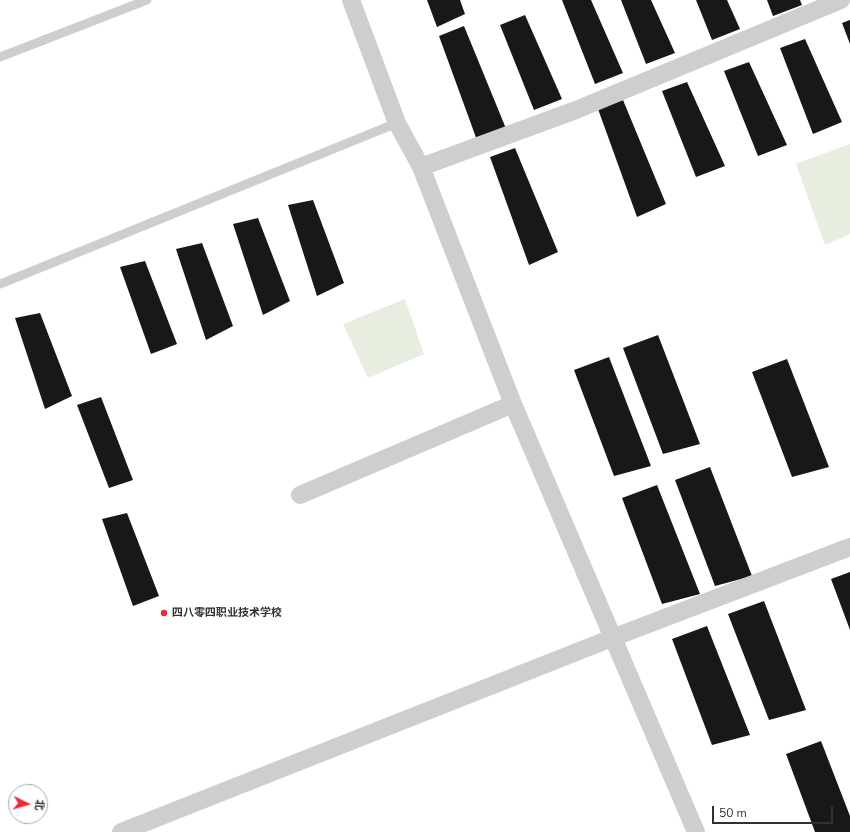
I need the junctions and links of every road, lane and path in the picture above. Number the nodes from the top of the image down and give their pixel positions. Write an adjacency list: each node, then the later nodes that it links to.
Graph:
1 (146, 0): 4 (lane)
2 (351, 0): 5 (street)
3 (841, 0): 6 (street)
4 (0, 57)
5 (397, 124): 6 (street); 7 (lane)
6 (421, 167): 8 (street)
7 (0, 284)
8 (512, 404): 9 (street); 11 (street)
9 (300, 495)
10 (850, 547): 11 (street)
11 (612, 638): 12 (street); 13 (street)
12 (121, 832)
13 (696, 832)

